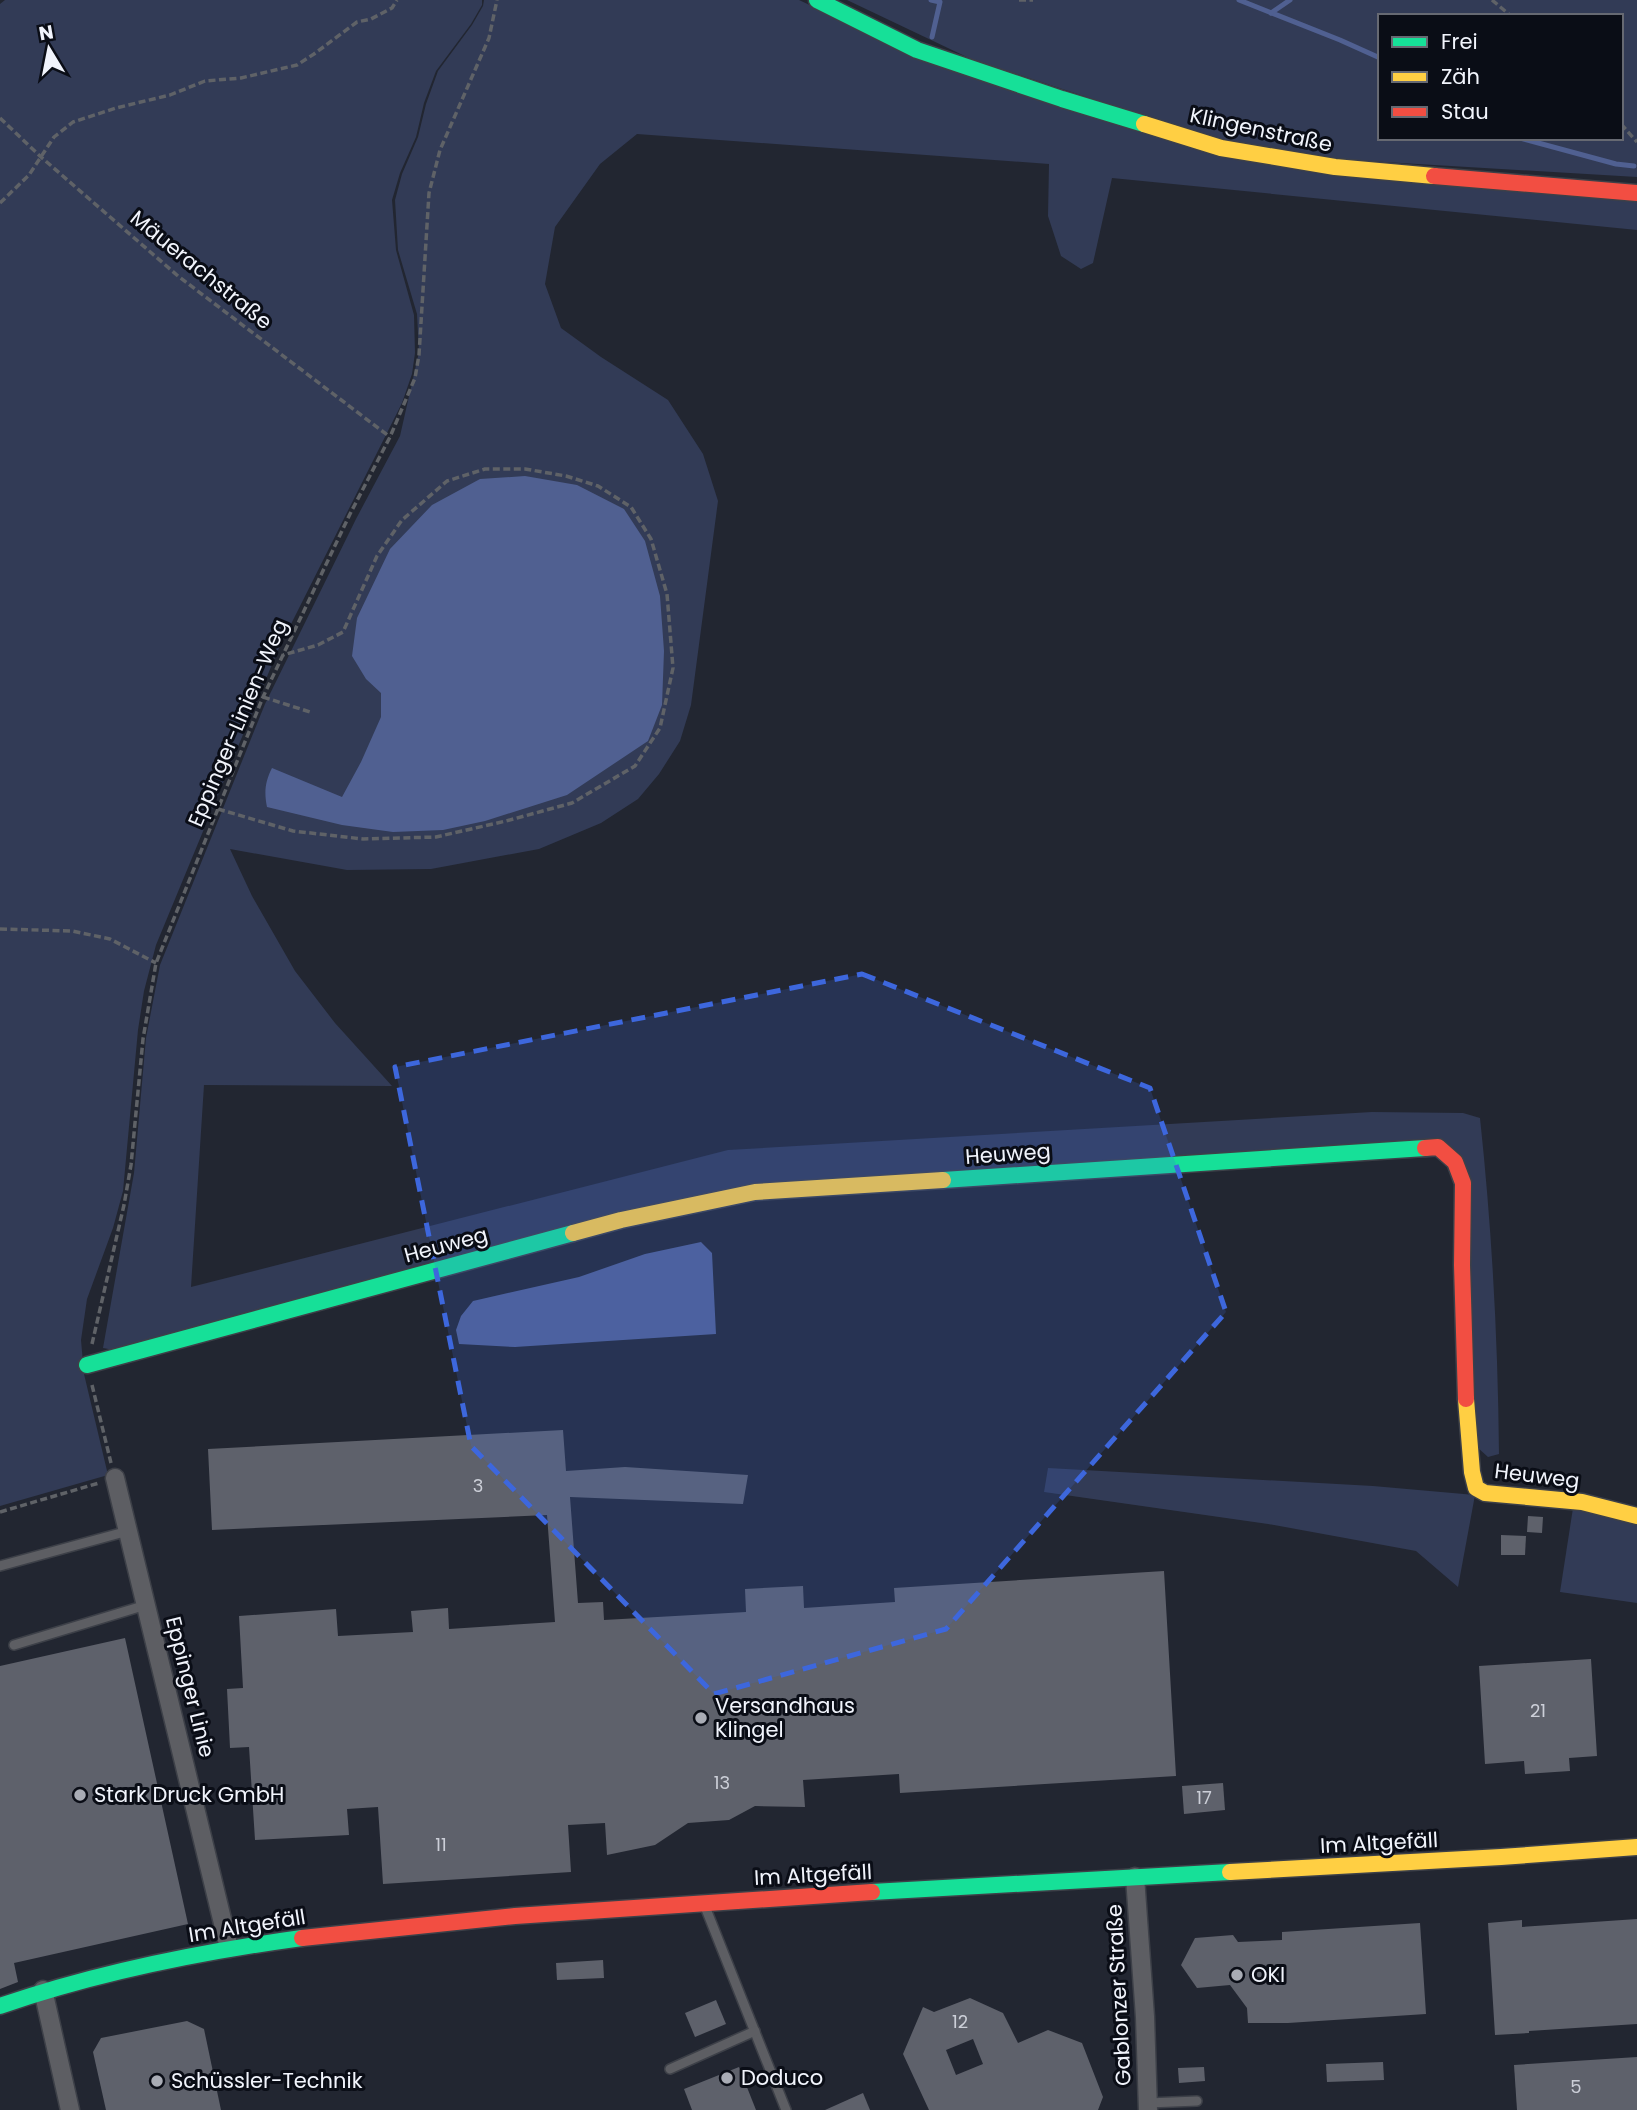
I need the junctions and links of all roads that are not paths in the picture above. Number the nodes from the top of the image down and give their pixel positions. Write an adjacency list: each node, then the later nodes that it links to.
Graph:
1 (817, 0): 2 (street, Klingenstraße)
2 (1637, 194)
3 (87, 1365): 5 (street, Heuweg)
4 (115, 1478): 6 (street, Eppinger Linie)
5 (1637, 1517)
6 (128, 1531): 7 (lane); 8 (street, Eppinger Linie)
7 (0, 1566)
8 (147, 1605): 9 (lane); 13 (street, Eppinger Linie)
9 (14, 1645)
10 (1637, 1847): 11 (street, Im Altgefäll)
11 (1135, 1877): 12 (street, Im Altgefäll); 19 (street, Gablonzer Straße)
12 (703, 1902): 13 (street, Im Altgefäll); 16 (lane)
13 (229, 1948): 14 (street, Im Altgefäll)
14 (43, 1990): 15 (street, Im Altgefäll); 20 (street)
15 (0, 2006)
16 (754, 2031): 17 (lane); 21 (lane)
17 (670, 2068)
18 (1197, 2101): 19 (lane)
19 (1148, 2107)
20 (70, 2110)
21 (786, 2110)

